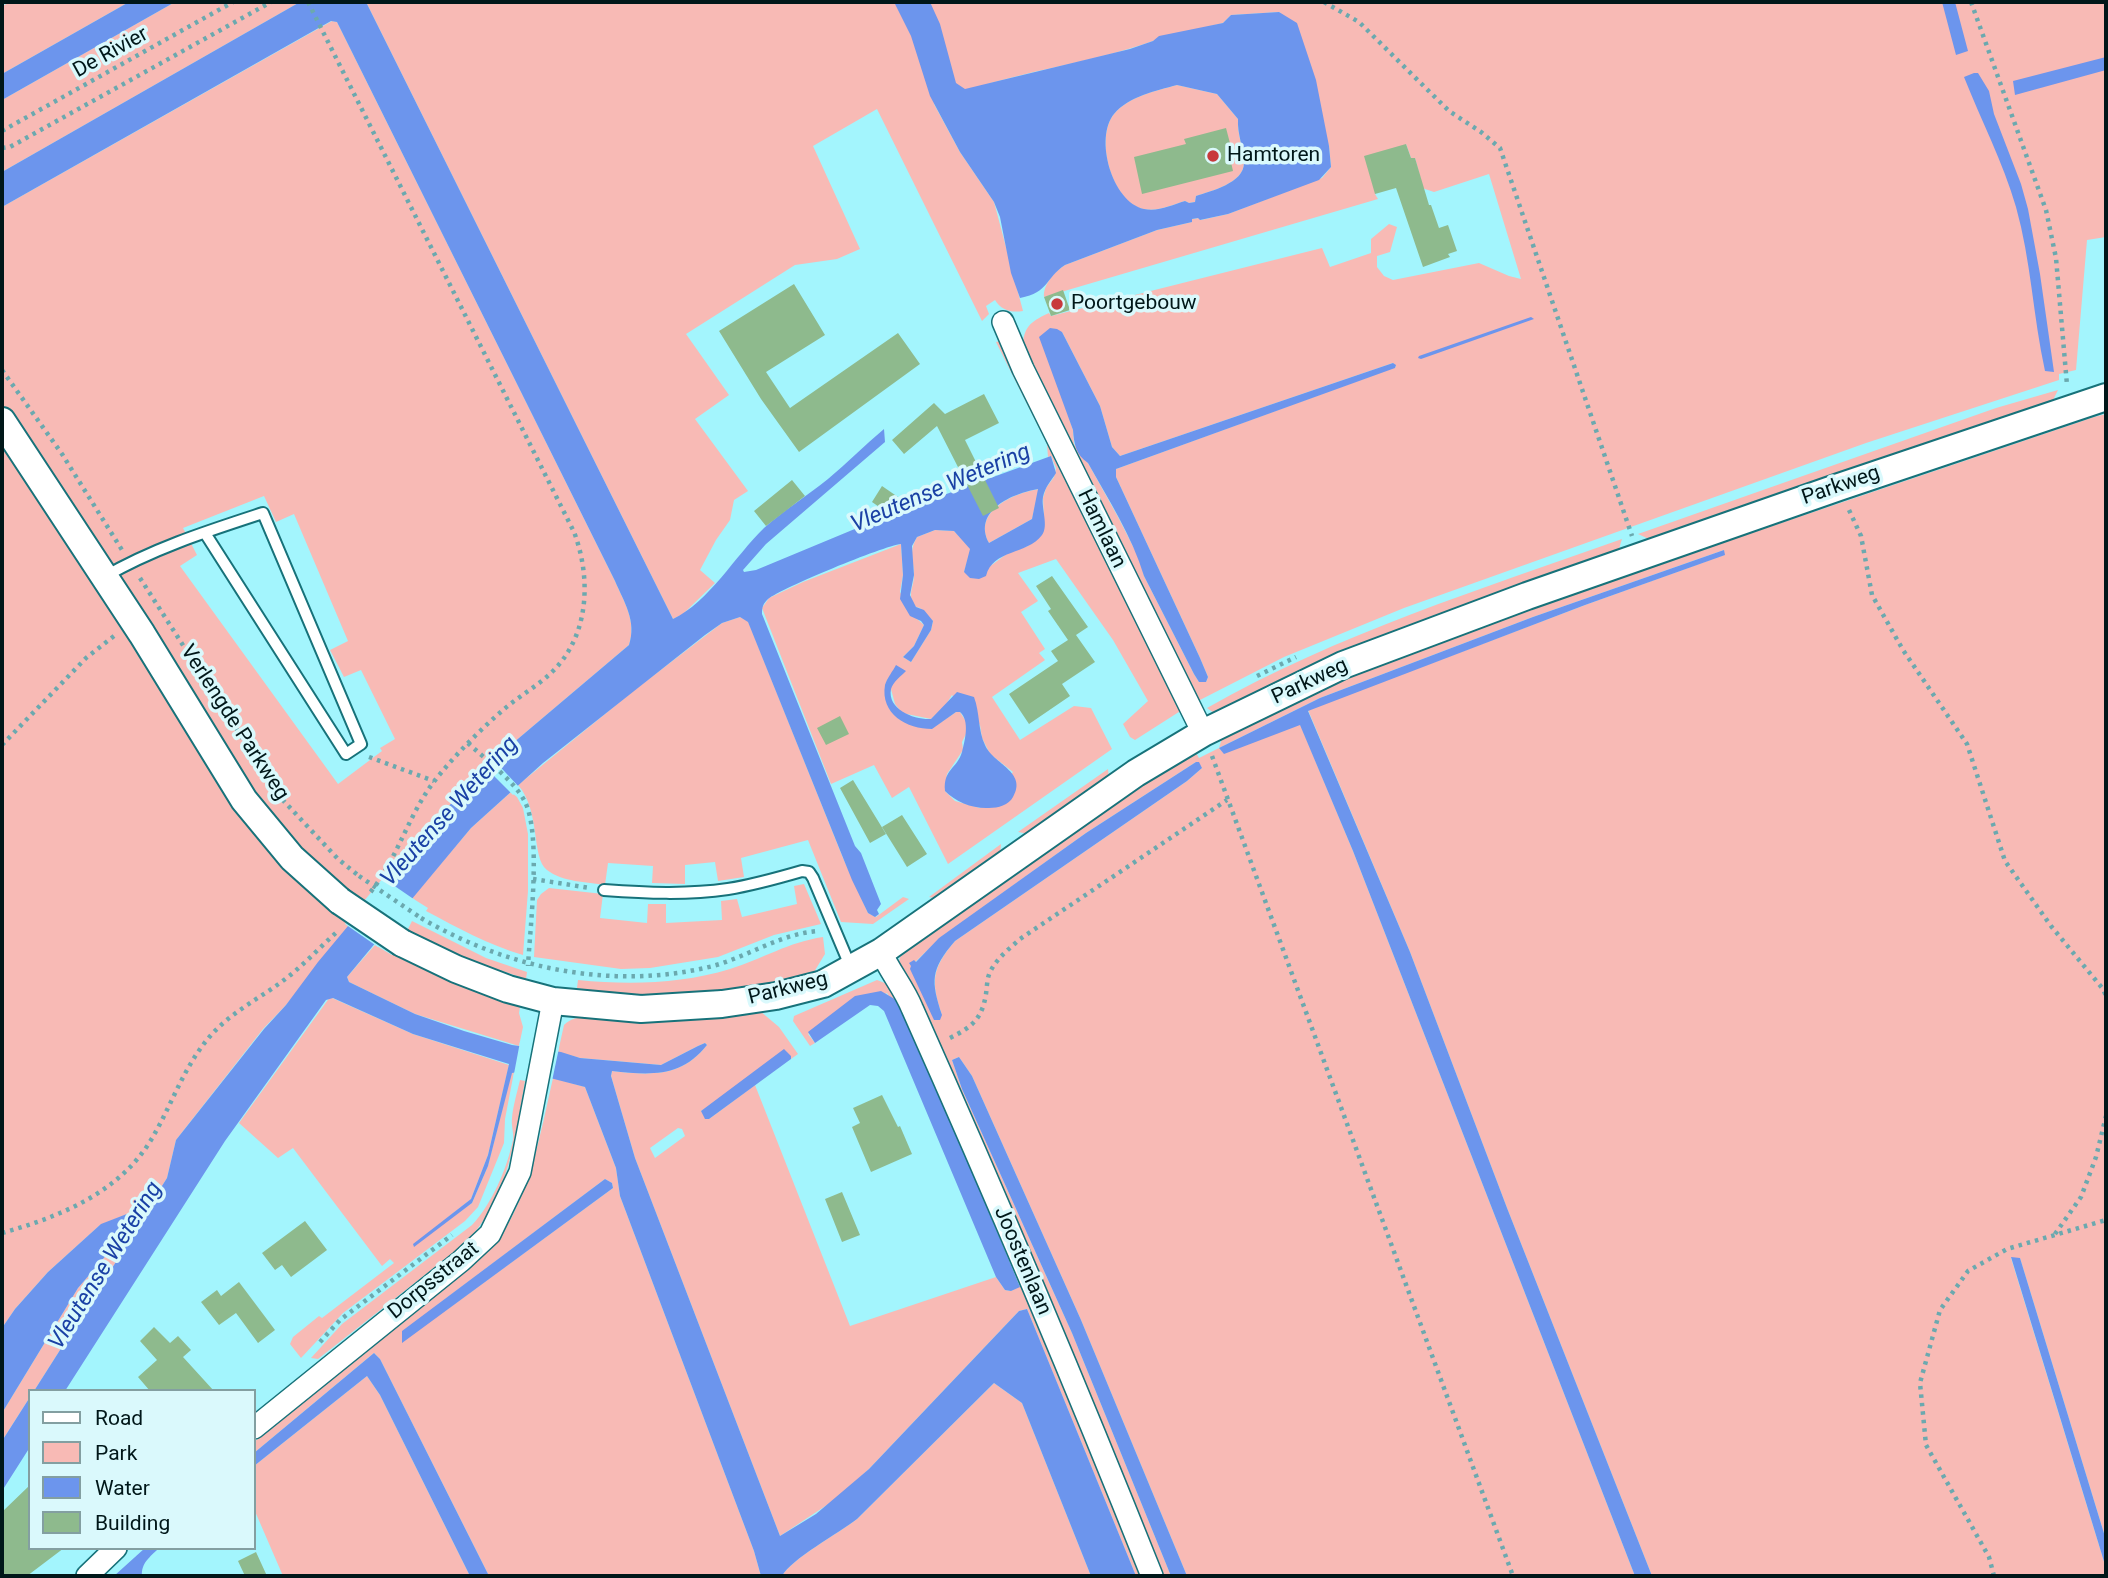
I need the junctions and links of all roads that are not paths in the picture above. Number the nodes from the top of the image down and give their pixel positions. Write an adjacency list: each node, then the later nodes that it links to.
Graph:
1 (1003, 323): 6 (street, Hamlaan)
2 (2106, 397): 6 (street, Parkweg)
3 (2, 421): 5 (street, Verlengde Parkweg)
4 (205, 533): 4 (lane); 5 (lane)
5 (104, 577): 10 (street, Verlengde Parkweg, bridge)
6 (1203, 733): 8 (street, Parkweg)
7 (604, 890): 9 (lane)
8 (881, 952): 9 (street, Parkweg); 14 (street, Joostenlaan)
9 (851, 969): 10 (street, Parkweg)
10 (553, 1000): 11 (street, Dorpsstraat)
11 (256, 1426)
12 (114, 1550): 13 (street)
13 (87, 1576)
14 (1152, 1576)

